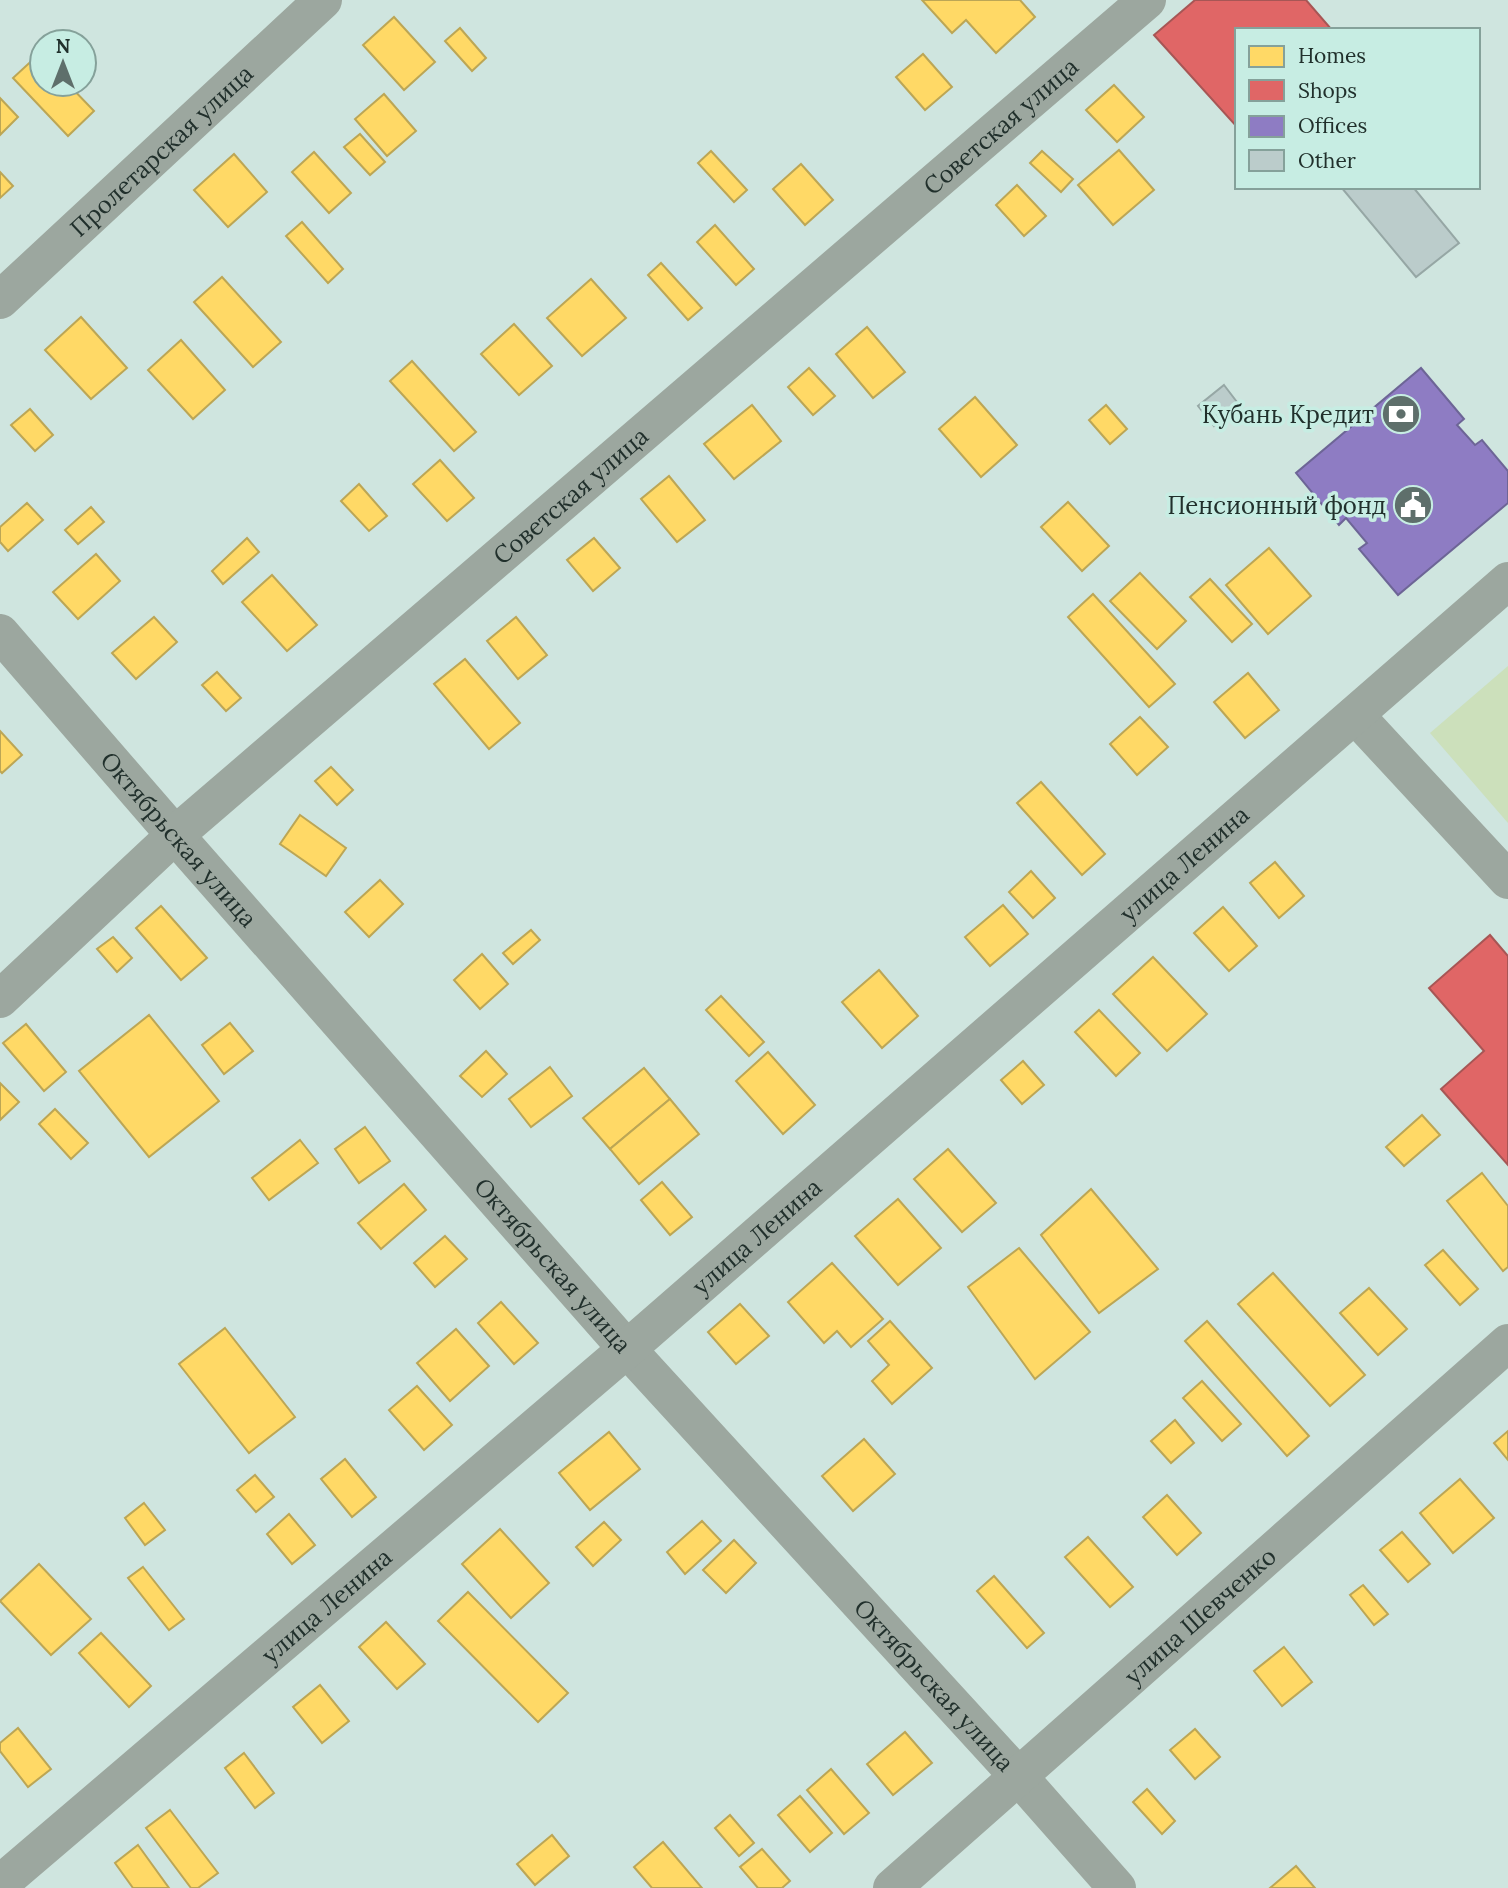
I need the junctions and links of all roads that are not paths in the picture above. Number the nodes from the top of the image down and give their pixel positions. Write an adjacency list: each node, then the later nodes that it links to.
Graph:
1 (323, 0): 3 (street, Пролетарская улица)
2 (1147, 0): 7 (street, Советская улица)
3 (0, 300)
4 (1508, 581): 6 (street, улица Ленина)
5 (0, 633): 7 (street, Октябрьская улица)
6 (1355, 715): 8 (street); 11 (street, улица Ленина)
7 (175, 835): 9 (street, Советская улица); 11 (street, Октябрьская улица)
8 (1508, 880)
9 (0, 999)
10 (1508, 1343): 12 (street, улица Шевченко)
11 (627, 1349): 12 (street, Октябрьская улица); 13 (street, улица Ленина)
12 (1019, 1777): 14 (street, улица Шевченко); 15 (street, Октябрьская улица)
13 (0, 1884)
14 (892, 1888)
15 (1116, 1888)

